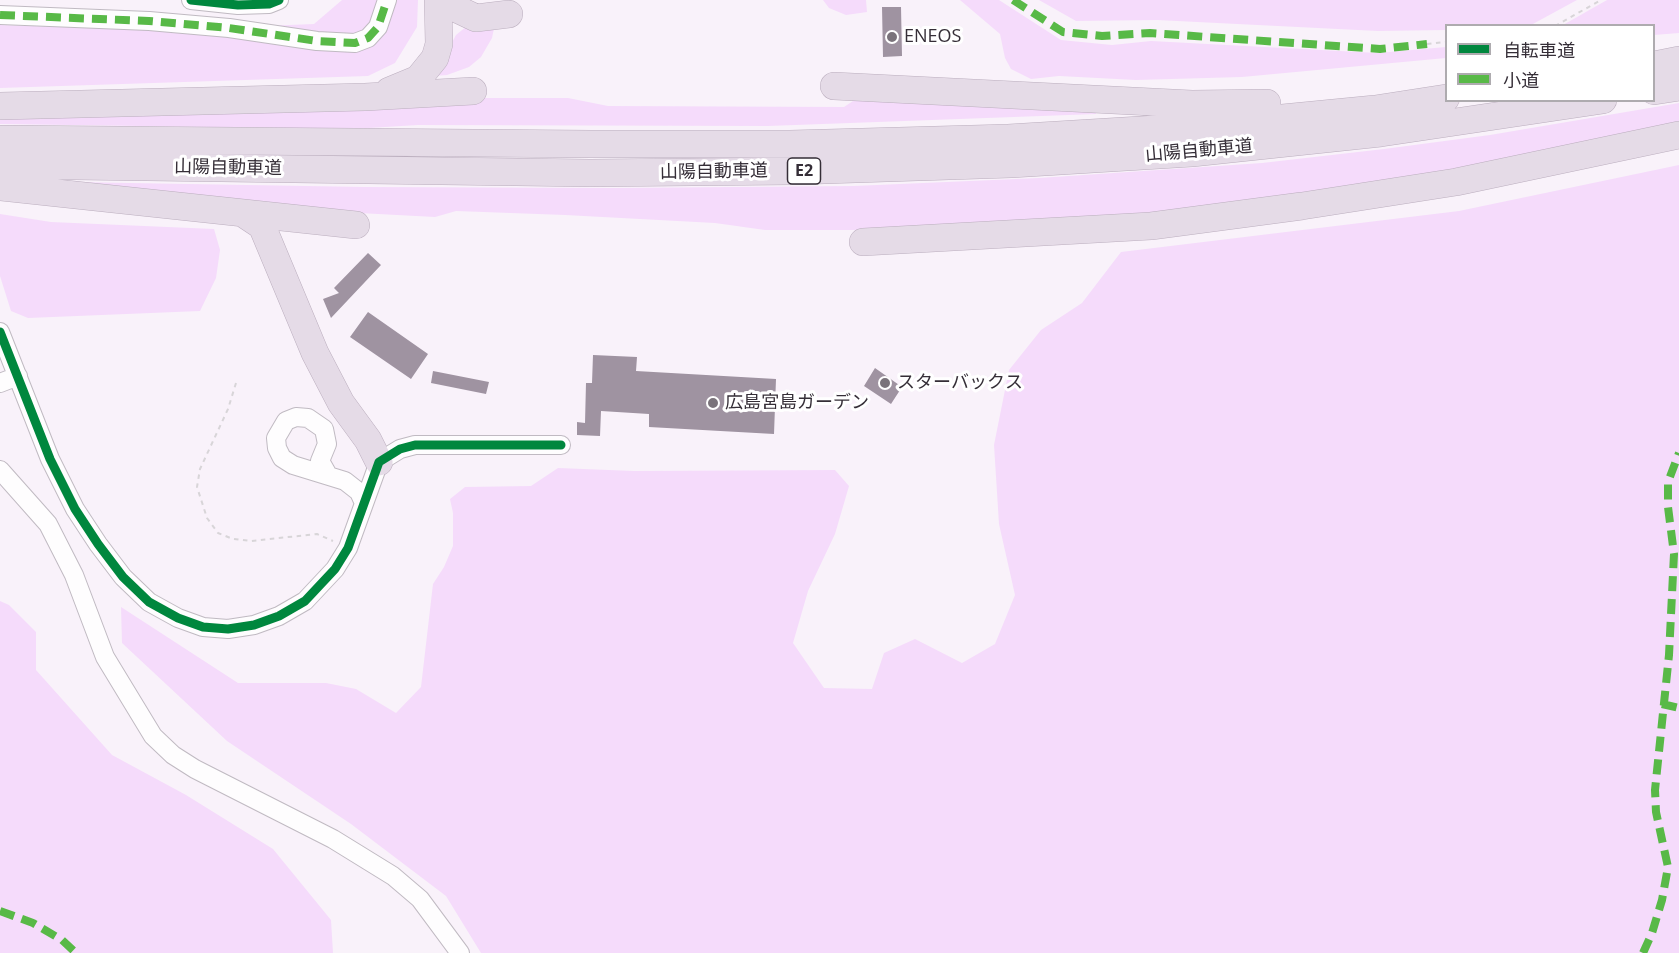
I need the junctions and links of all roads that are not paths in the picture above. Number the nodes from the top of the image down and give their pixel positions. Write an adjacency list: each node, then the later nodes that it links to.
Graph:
1 (191, 0): 2 (street)
2 (279, 0)
3 (387, 0): 7 (street)
4 (438, 0): 15 (highway)
5 (452, 0): 6 (highway)
6 (509, 14)
7 (0, 15)
8 (1679, 60): 9 (highway)
9 (1655, 65)
10 (834, 86): 11 (highway)
11 (1445, 87)
12 (1679, 87): 14 (highway)
13 (473, 91): 15 (highway)
14 (1655, 92)
15 (365, 97): 18 (highway)
16 (1445, 98): 20 (highway, 山陽自動車道 / E2)
17 (1590, 102): 21 (highway, 山陽自動車道 / E2)
18 (0, 106)
19 (1679, 135): 26 (highway)
20 (0, 140)
21 (0, 165)
22 (0, 187): 23 (highway)
23 (244, 214): 24 (highway); 31 (highway)
24 (305, 219): 25 (highway); 31 (highway)
25 (356, 225)
26 (863, 242)
27 (0, 332): 28 (street)
28 (18, 376): 29 (street); 34 (street)
29 (0, 383)
30 (561, 445): 31 (street)
31 (379, 462): 34 (street)
32 (0, 470): 35 (street)
33 (328, 475): 34 (street)
34 (364, 503)
35 (460, 953)

